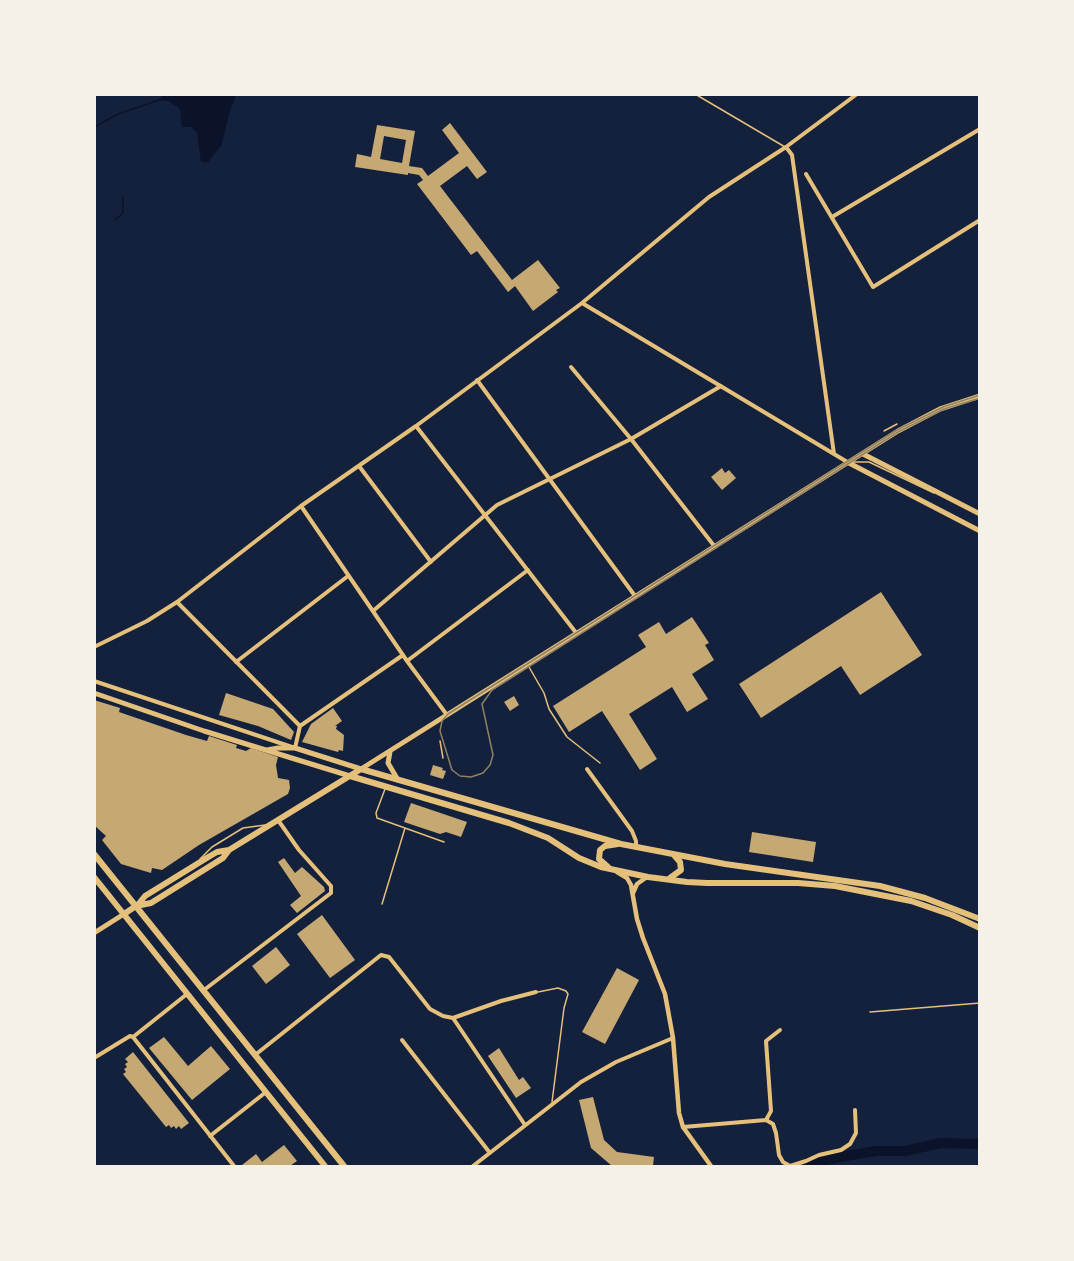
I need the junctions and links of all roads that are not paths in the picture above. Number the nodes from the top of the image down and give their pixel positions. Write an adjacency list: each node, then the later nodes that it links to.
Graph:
1 (695, 94): 4 (lane)
2 (857, 94): 4 (street)
3 (980, 129): 6 (street)
4 (786, 147): 8 (street); 15 (street)
5 (806, 174): 6 (street)
6 (832, 217): 7 (street)
7 (980, 220)
8 (582, 303): 10 (street); 11 (street)
9 (571, 367): 14 (street)
10 (477, 380): 13 (street); 19 (street)
11 (721, 386): 14 (street); 15 (street)
12 (980, 396): 16 (main road)
13 (416, 426): 18 (street); 23 (street)
14 (631, 439): 19 (street); 25 (street)
15 (834, 454): 17 (street)
16 (862, 454): 17 (main road); 20 (main road)
17 (849, 463): 20 (lane); 24 (main road); 25 (main road)
18 (359, 466): 21 (street); 26 (street)
19 (548, 479): 23 (street); 29 (street)
20 (943, 496): 22 (main road)
21 (301, 506): 28 (street); 30 (street)
22 (980, 514)
23 (485, 515): 26 (street); 27 (street)
24 (980, 531)
25 (715, 548): 29 (main road)
26 (431, 562): 31 (street)
27 (528, 570): 32 (street); 35 (street)
28 (348, 576): 31 (street); 36 (street)
29 (636, 597): 32 (main road)
30 (177, 602): 33 (street); 36 (street)
31 (373, 611): 34 (street)
32 (577, 634): 37 (main road)
33 (94, 647)
34 (403, 655): 35 (street); 41 (street)
35 (407, 661): 40 (street)
36 (236, 662): 41 (street)
37 (528, 665): 40 (main road); 45 (lane)
38 (94, 681): 42 (street)
39 (94, 693): 43 (main road)
40 (447, 716): 44 (main road)
41 (300, 726): 42 (street)
42 (295, 748): 43 (main road); 46 (main road)
43 (267, 750): 48 (main road)
44 (391, 751): 46 (main road); 49 (main road)
45 (600, 763)
46 (361, 769): 48 (main road); 49 (main road)
47 (588, 769): 55 (street)
48 (351, 776): 50 (main road); 51 (main road)
49 (398, 780): 54 (main road)
50 (386, 786): 52 (lane); 60 (main road)
51 (275, 822): 56 (main road); 59 (lane); 71 (street)
52 (405, 828): 53 (lane); 65 (lane)
53 (444, 842)
54 (621, 844): 55 (main road); 60 (main road)
55 (636, 848): 58 (main road)
56 (229, 850): 59 (main road); 66 (main road)
57 (94, 854): 66 (main road)
58 (674, 855): 63 (main road); 68 (main road)
59 (194, 865): 66 (main road)
60 (612, 869): 62 (main road); 64 (street)
61 (94, 877): 67 (main road)
62 (648, 877): 63 (main road); 64 (street)
63 (670, 879): 69 (main road)
64 (633, 893): 79 (street)
65 (382, 904)
66 (136, 906): 67 (main road); 71 (main road)
67 (124, 914): 70 (main road); 73 (main road)
68 (980, 920)
69 (980, 928)
70 (94, 933)
71 (204, 990): 81 (main road)
72 (536, 992): 76 (street); 84 (lane)
73 (187, 994): 78 (street); 83 (main road)
74 (980, 1003): 75 (lane)
75 (870, 1012)
76 (453, 1018): 81 (street); 87 (street)
77 (780, 1030): 86 (street)
78 (133, 1037): 82 (street); 89 (street)
79 (673, 1038): 84 (street); 88 (street)
80 (402, 1040): 90 (street)
81 (255, 1055): 93 (main road)
82 (94, 1058)
83 (266, 1092): 89 (street); 92 (main road)
84 (552, 1103): 87 (street)
85 (855, 1110): 86 (street)
86 (766, 1120): 88 (street)
87 (525, 1125): 90 (street)
88 (683, 1127): 95 (street)
89 (210, 1136): 91 (street)
90 (490, 1153): 94 (street)
91 (234, 1167)
92 (325, 1167)
93 (344, 1167)
94 (473, 1167)
95 (711, 1167)

